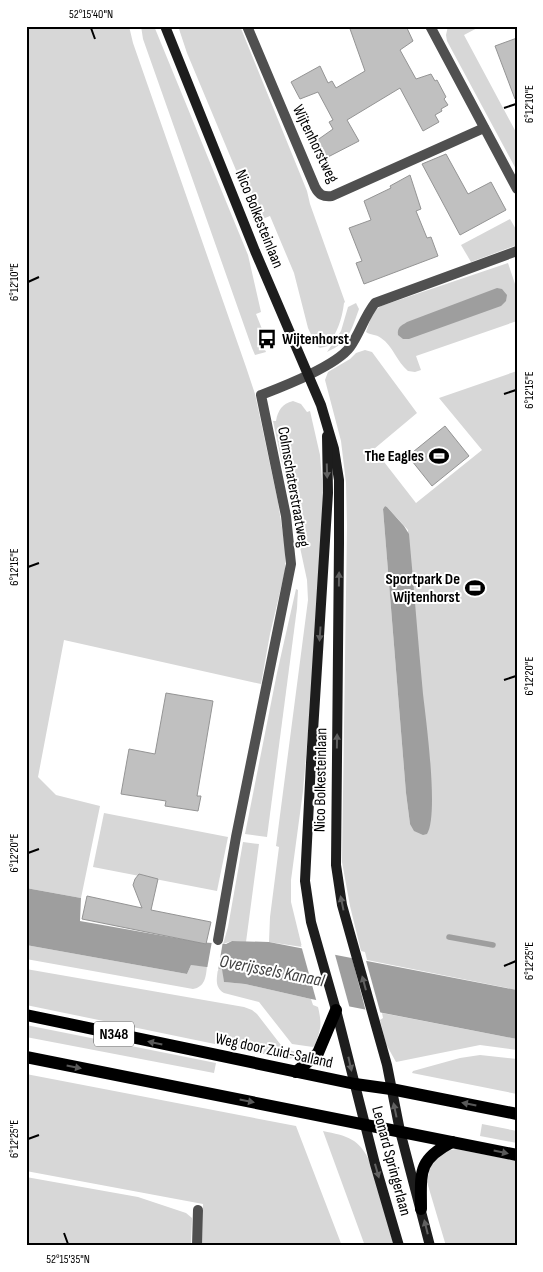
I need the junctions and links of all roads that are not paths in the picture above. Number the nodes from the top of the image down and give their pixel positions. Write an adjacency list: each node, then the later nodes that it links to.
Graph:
1 (165, 26): 7 (street, Nico Bolkesteinlaan)
2 (247, 26): 4 (street, Wijtenhorstweg)
3 (430, 26): 4 (street)
4 (484, 128): 5 (street)
5 (517, 189)
6 (517, 251): 7 (street, Colmschaterstraatweg)
7 (308, 374): 8 (street, Nico Bolkesteinlaan); 9 (street, Colmschaterstraatweg)
8 (327, 422): 10 (street, Nico Bolkesteinlaan, one-way to 10); 15 (street, Nico Bolkesteinlaan, one-way to 8)
9 (218, 940)
10 (336, 1010): 13 (main road); 14 (street, Nico Bolkesteinlaan, one-way to 14)
11 (26, 1015): 13 (main road, Weg door Zuid-Salland / N348, one-way to 11)
12 (26, 1057): 17 (main road, N348, one-way to 17)
13 (296, 1072): 14 (main road, Weg door Zuid-Salland / N348)
14 (355, 1084): 15 (main road, Weg door Zuid-Salland / N348); 17 (street, Leonard Springerlaan)
15 (391, 1089): 16 (main road, Weg door Zuid-Salland / N348, one-way to 15); 18 (street, Nico Bolkesteinlaan, one-way to 15)
16 (517, 1114)
17 (365, 1124): 18 (main road, N348); 24 (street, Leonard Springerlaan, one-way to 24)
18 (400, 1131): 19 (main road, N348); 21 (street, Leonard Springerlaan)
19 (452, 1142): 20 (main road, N348, one-way to 20); 21 (main road)
20 (517, 1155)
21 (421, 1209): 25 (street, Leonard Springerlaan, one-way to 21)
22 (198, 1210): 23 (street)
23 (197, 1246)
24 (399, 1246)
25 (430, 1246)

